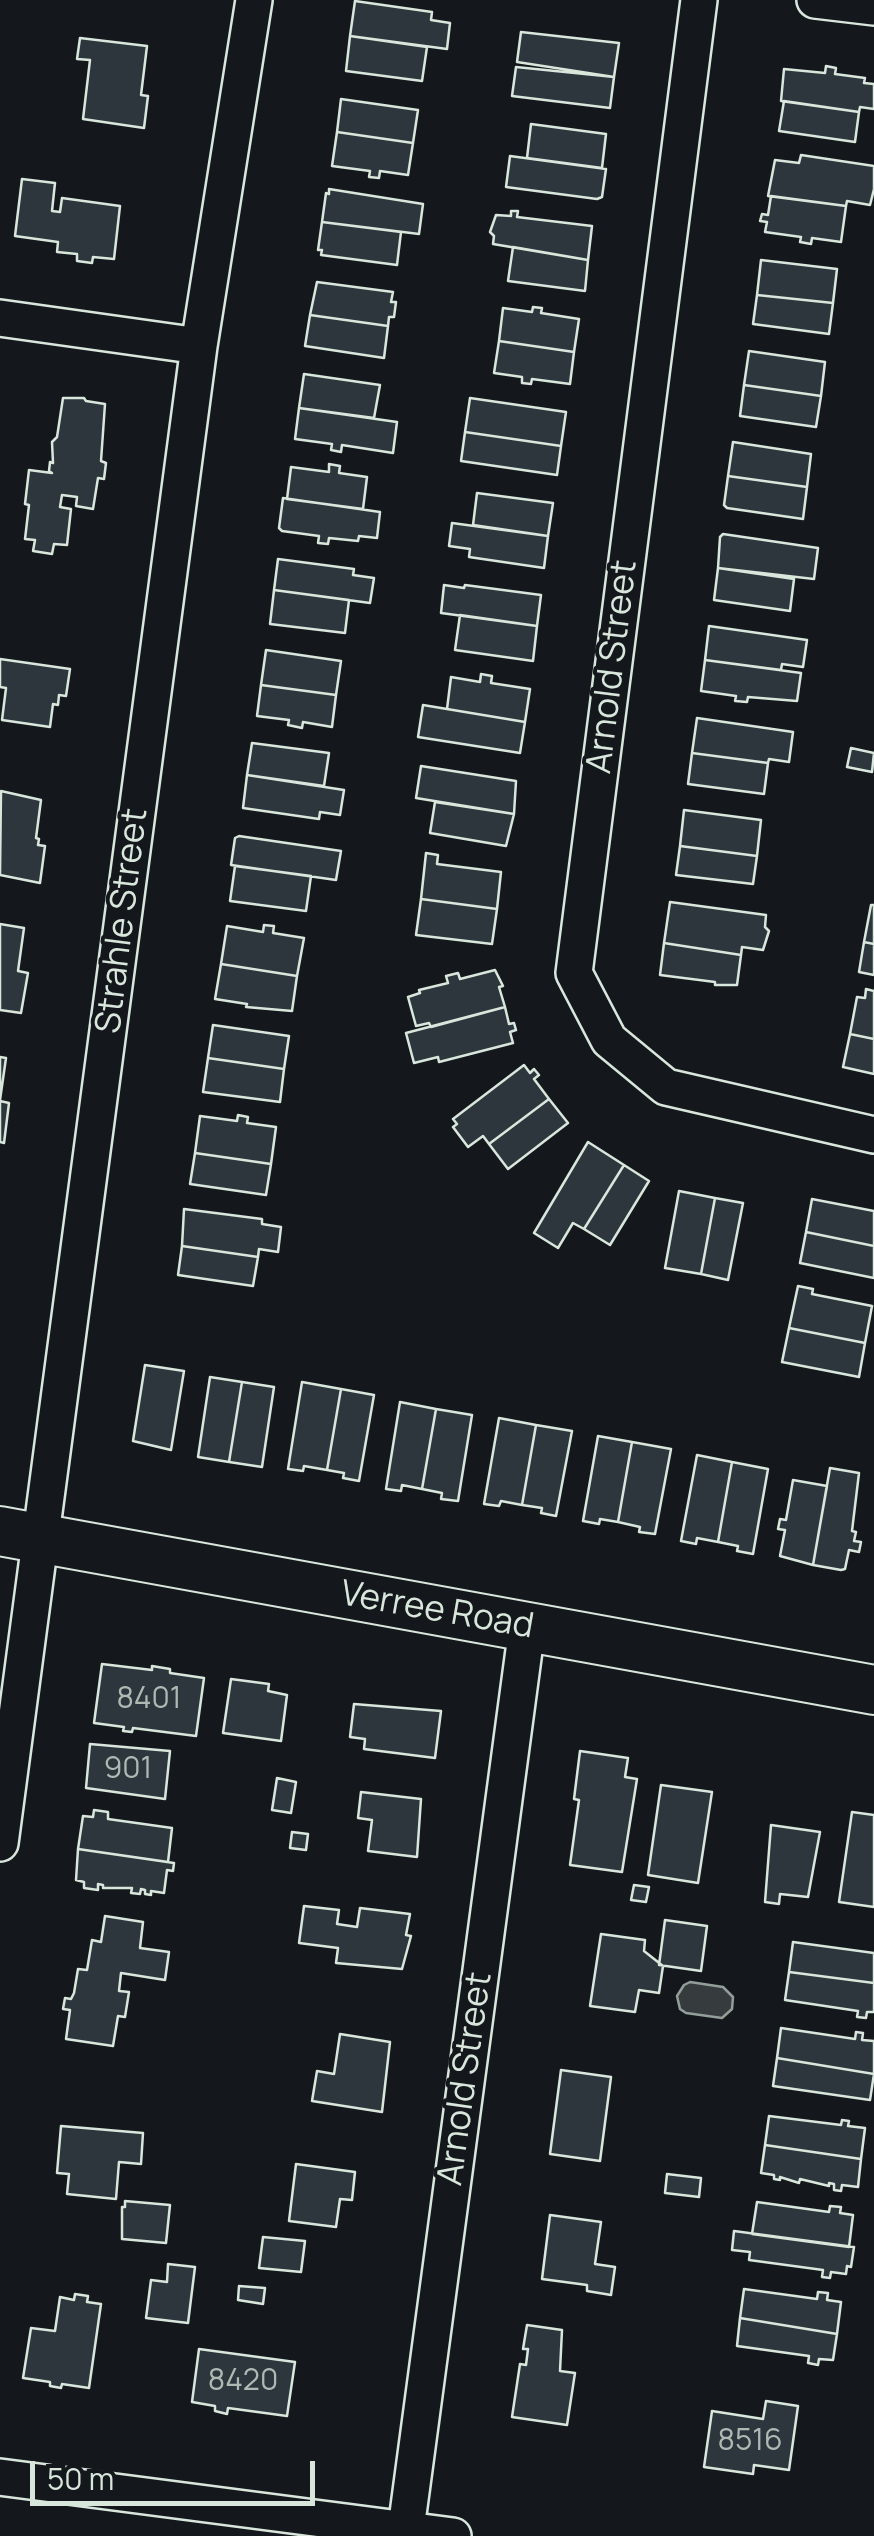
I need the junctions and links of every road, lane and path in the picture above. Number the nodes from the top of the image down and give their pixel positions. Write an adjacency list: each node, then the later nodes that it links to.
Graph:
1 (254, 0): 6 (street, Strahle Street)
2 (699, 0): 7 (street, Arnold Street)
3 (815, 0): 4 (street)
4 (874, 8)
5 (0, 318): 6 (street)
6 (199, 346): 8 (street, Strahle Street)
7 (874, 1135)
8 (21, 1535): 9 (main road, Verree Road); 11 (street, Strahle Street)
9 (527, 1628): 10 (main road, Verree Road); 13 (street, Arnold Street)
10 (874, 1690)
11 (0, 1843)
12 (0, 2477): 13 (street)
13 (406, 2530): 14 (street)
14 (453, 2536)

